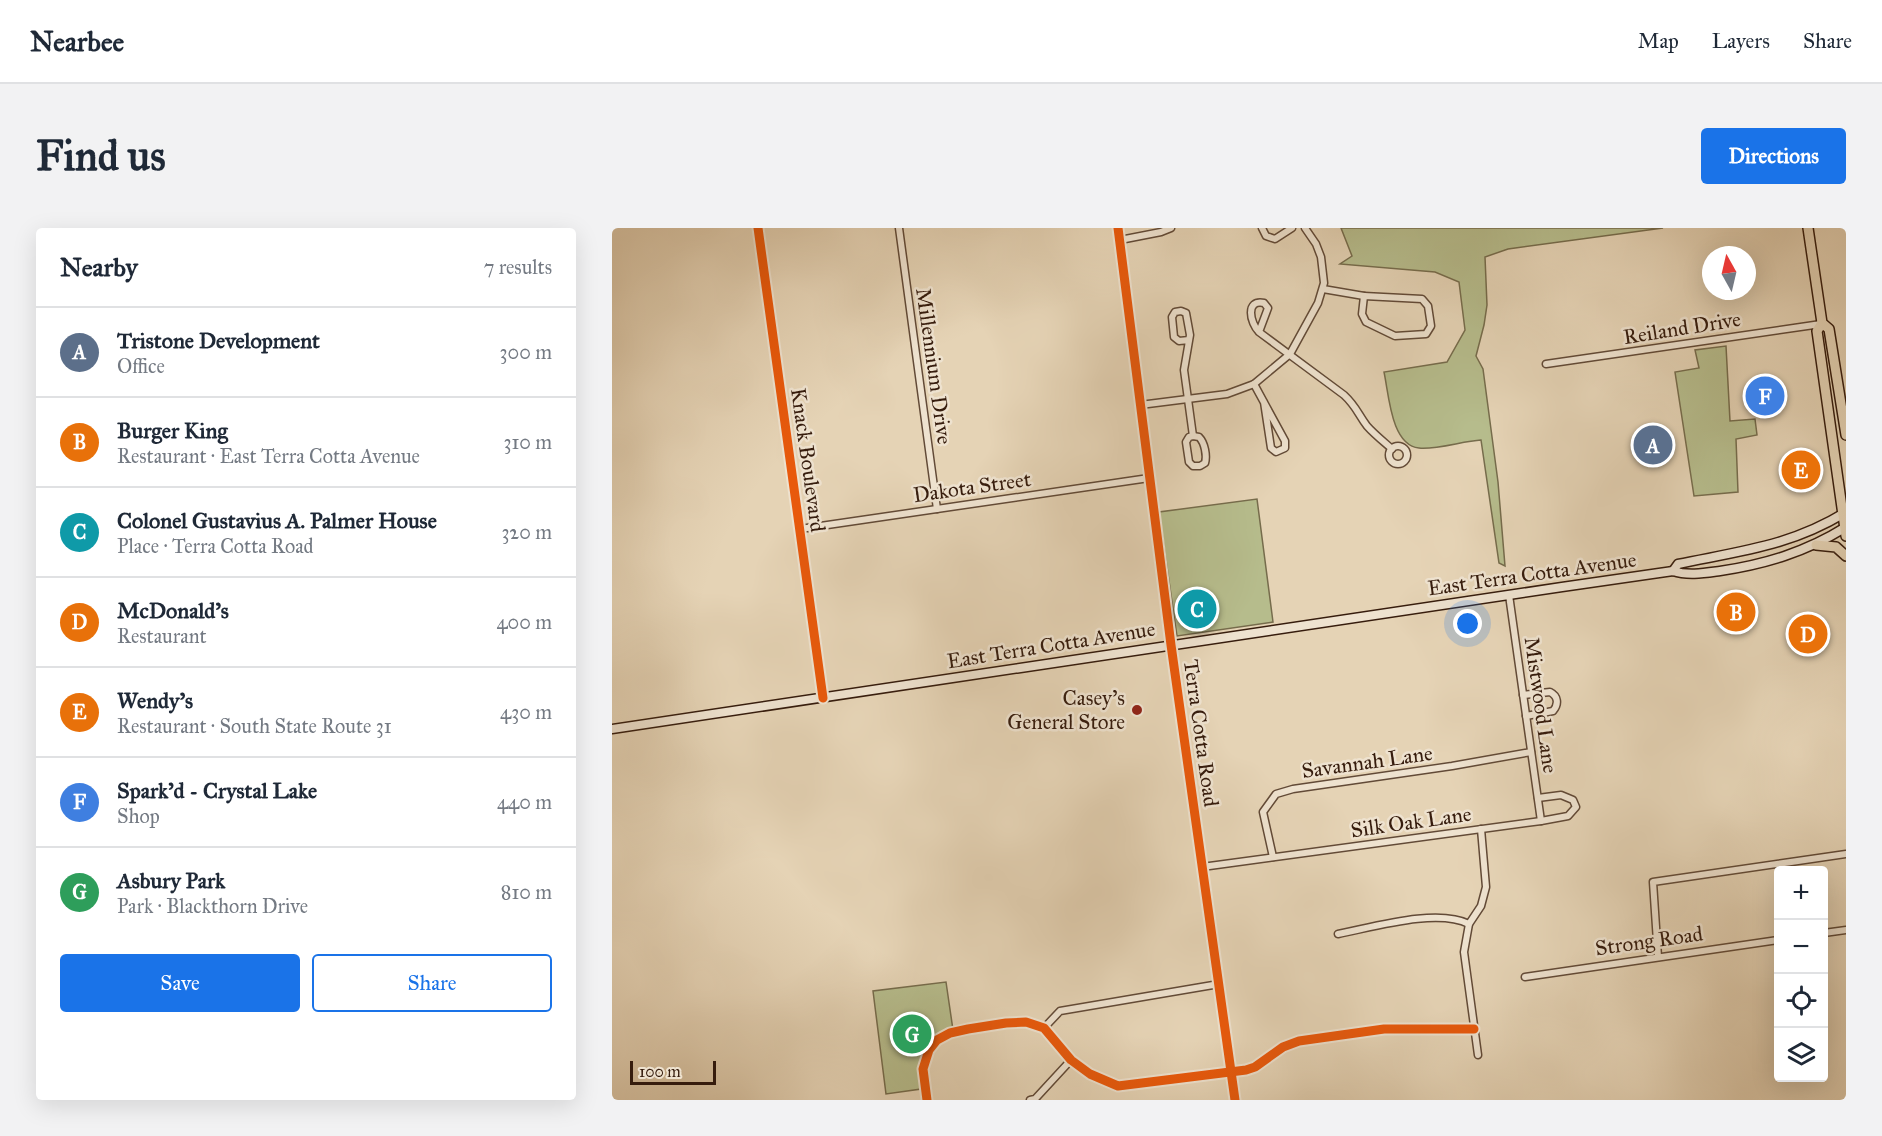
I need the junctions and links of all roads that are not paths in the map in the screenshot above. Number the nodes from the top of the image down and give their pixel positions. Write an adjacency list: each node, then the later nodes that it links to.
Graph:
1 (758, 228): 27 (street, Knack Boulevard)
2 (899, 228): 25 (street, Millennium Drive)
3 (1118, 228): 9 (street, Terra Cotta Road)
4 (1171, 228): 9 (street)
5 (1262, 228): 6 (street)
6 (1292, 228)
7 (1305, 228): 10 (street)
8 (1808, 228): 12 (main road)
9 (1120, 240): 20 (street, Terra Cotta Road)
10 (1323, 289): 11 (street); 15 (street)
11 (1364, 296): 11 (street)
12 (1822, 323): 16 (street, Reiland Drive); 21 (main road); 26 (main road)
13 (1259, 332): 15 (street)
14 (1189, 340): 14 (street); 18 (street)
15 (1290, 354): 17 (street); 23 (street)
16 (1546, 364)
17 (1254, 384): 18 (street); 19 (street)
18 (1189, 397): 20 (street); 22 (street)
19 (1264, 402): 19 (street)
20 (1140, 405): 24 (street, Terra Cotta Road)
21 (1846, 435)
22 (1193, 436): 22 (street)
23 (1392, 449)
24 (1149, 478): 25 (street, Dakota Street); 33 (street, Terra Cotta Road)
25 (937, 509): 27 (street, Dakota Street)
26 (1845, 513): 28 (main road); 31 (main road, East Terra Cotta Avenue)
27 (800, 529): 35 (street, Knack Boulevard)
28 (1846, 531): 29 (main road, East Terra Cotta Avenue)
29 (1816, 545): 30 (main road); 31 (main road, East Terra Cotta Avenue)
30 (1846, 556)
31 (1673, 571): 32 (main road, East Terra Cotta Avenue)
32 (1509, 595): 33 (main road, East Terra Cotta Avenue); 34 (street, Mistwood Lane)
33 (1171, 645): 35 (main road, East Terra Cotta Avenue); 44 (street, Terra Cotta Road)
34 (1523, 695): 36 (street, Mistwood Lane); 36 (street)
35 (823, 698): 37 (main road, East Terra Cotta Avenue)
36 (1526, 716): 38 (street, Mistwood Lane)
37 (612, 729)
38 (1531, 752): 39 (street, Mistwood Lane); 43 (street, Savannah Lane)
39 (1538, 798): 40 (street, Mistwood Lane); 40 (street, Silk Oak Lane)
40 (1541, 821): 41 (street, Silk Oak Lane)
41 (1481, 829): 43 (street, Silk Oak Lane); 45 (street)
42 (1846, 854): 50 (street)
43 (1273, 857): 44 (street, Silk Oak Lane)
44 (1202, 867): 52 (street, Terra Cotta Road)
45 (1469, 924): 48 (street); 54 (street)
46 (1846, 930): 47 (street)
47 (1828, 932)
48 (1338, 934)
49 (1774, 941): 50 (street, Strong Road)
50 (1658, 957): 51 (street, Strong Road)
51 (1525, 977)
52 (1219, 984): 53 (street); 57 (street, Terra Cotta Road)
53 (1044, 1028): 56 (street); 58 (street)
54 (1474, 1029): 55 (street); 57 (street)
55 (1478, 1055)
56 (1071, 1060): 57 (street); 59 (street)
57 (1231, 1072): 60 (street, Terra Cotta Road)
58 (927, 1100)
59 (1030, 1100)
60 (1235, 1100)

